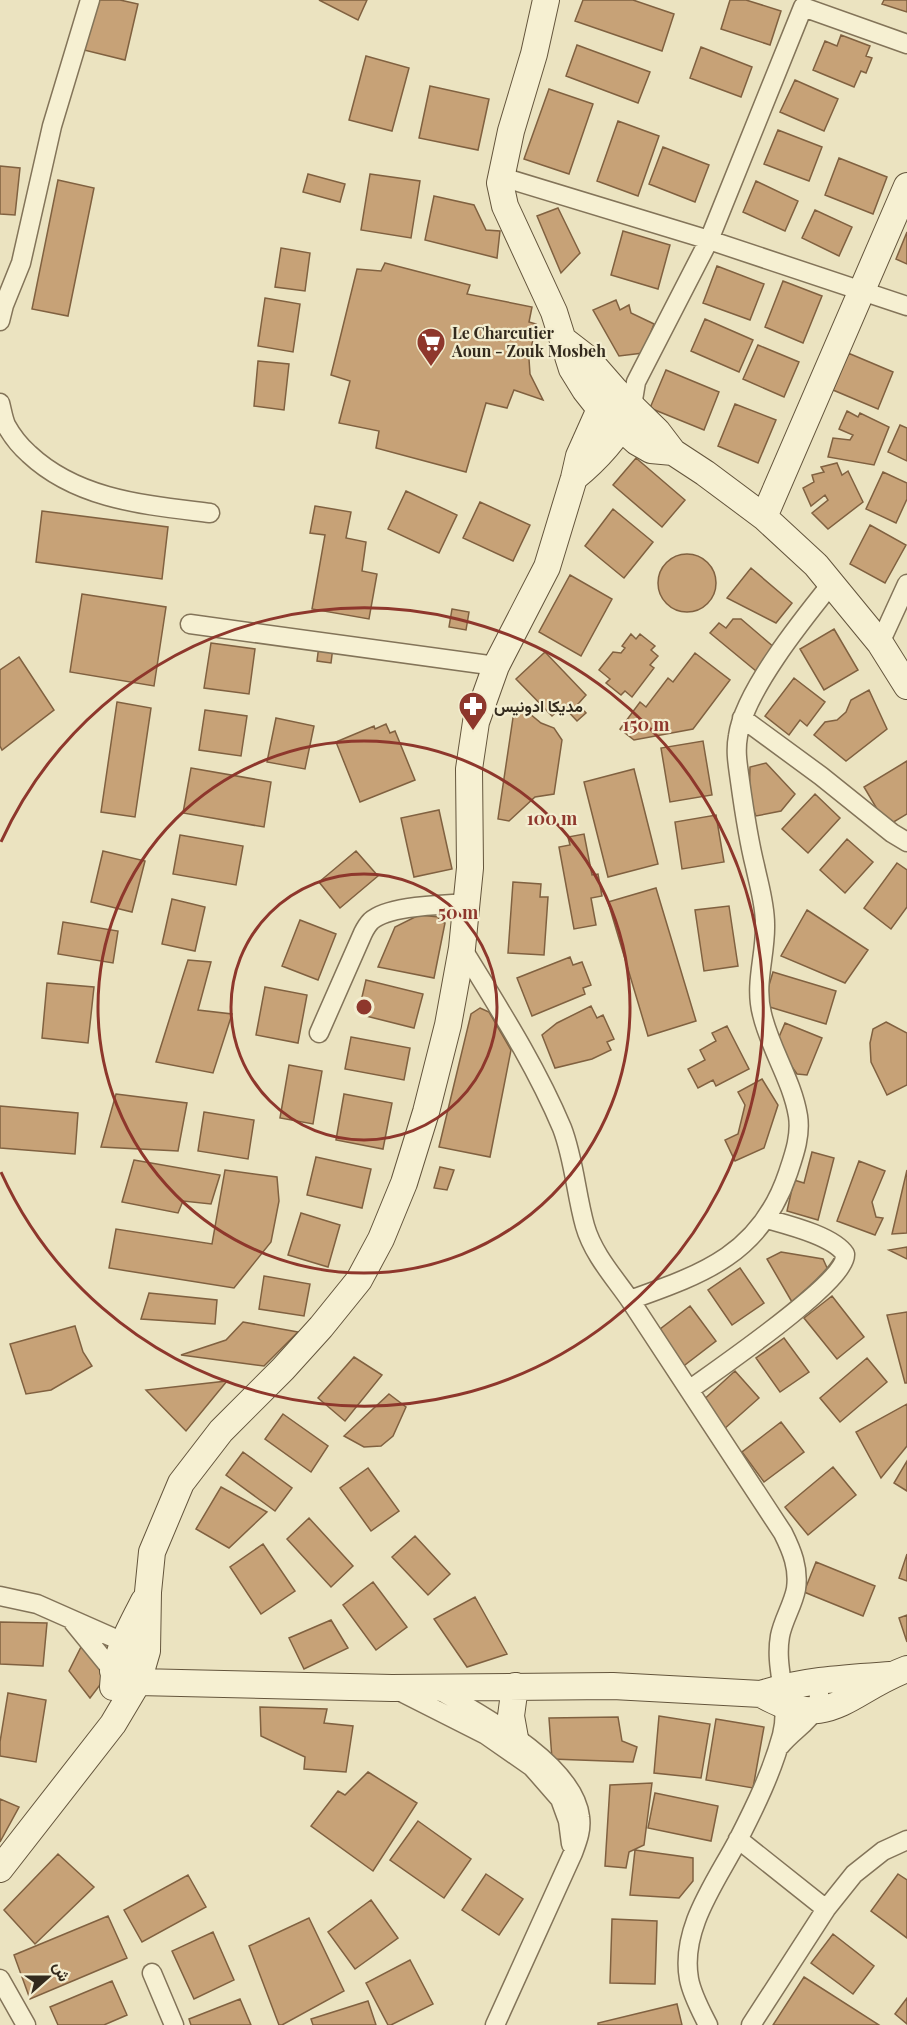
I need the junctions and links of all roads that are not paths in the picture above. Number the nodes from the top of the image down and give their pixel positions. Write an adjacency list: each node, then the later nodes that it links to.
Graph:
1 (90, 0): 10 (street)
2 (546, 0): 5 (main road)
3 (794, 3): 4 (street); 7 (street)
4 (907, 44)
5 (502, 177): 7 (street); 11 (main road)
6 (907, 186): 8 (main road)
7 (709, 240): 8 (street); 11 (street)
8 (862, 291): 9 (street); 17 (main road)
9 (907, 306)
10 (0, 321)
11 (621, 397): 13 (main road); 14 (main road); 15 (main road)
12 (0, 403): 16 (street)
13 (621, 428): 14 (main road); 15 (main road)
14 (673, 453): 17 (main road)
15 (574, 478): 22 (main road)
16 (210, 513)
17 (764, 517): 18 (main road)
18 (832, 583): 21 (main road); 24 (street)
19 (907, 584): 21 (street)
20 (190, 624): 22 (street)
21 (880, 644): 23 (main road)
22 (496, 666): 26 (main road)
23 (907, 686)
24 (742, 718): 25 (street); 29 (street)
25 (907, 842)
26 (467, 903): 27 (main road); 28 (street)
27 (462, 948): 30 (street); 34 (main road)
28 (319, 1033)
29 (767, 1219): 30 (street); 31 (street)
30 (630, 1300): 31 (street)
31 (689, 1390): 43 (street)
32 (0, 1596): 33 (street)
33 (70, 1618): 34 (street); 35 (street)
34 (135, 1647): 35 (main road); 38 (main road); 39 (main road)
35 (113, 1671): 38 (main road); 45 (main road)
36 (898, 1672): 37 (main road); 44 (main road)
37 (818, 1681): 43 (main road); 44 (street)
38 (138, 1682): 39 (main road); 45 (main road)
39 (191, 1683): 41 (main road)
40 (515, 1686): 42 (main road); 43 (main road); 46 (main road)
41 (392, 1688): 42 (main road); 50 (street)
42 (435, 1688): 46 (street)
43 (777, 1695): 44 (main road); 47 (street)
44 (815, 1711): 47 (street)
45 (112, 1724): 51 (main road)
46 (515, 1738): 50 (street)
47 (776, 1752): 48 (street)
48 (738, 1839): 52 (street); 58 (street)
49 (907, 1840): 52 (street)
50 (573, 1853): 57 (street)
51 (0, 1869)
52 (826, 1909): 59 (street)
53 (153, 1973): 56 (street)
54 (0, 1979): 55 (street)
55 (26, 2025)
56 (174, 2025)
57 (495, 2025)
58 (708, 2025)
59 (751, 2025)

